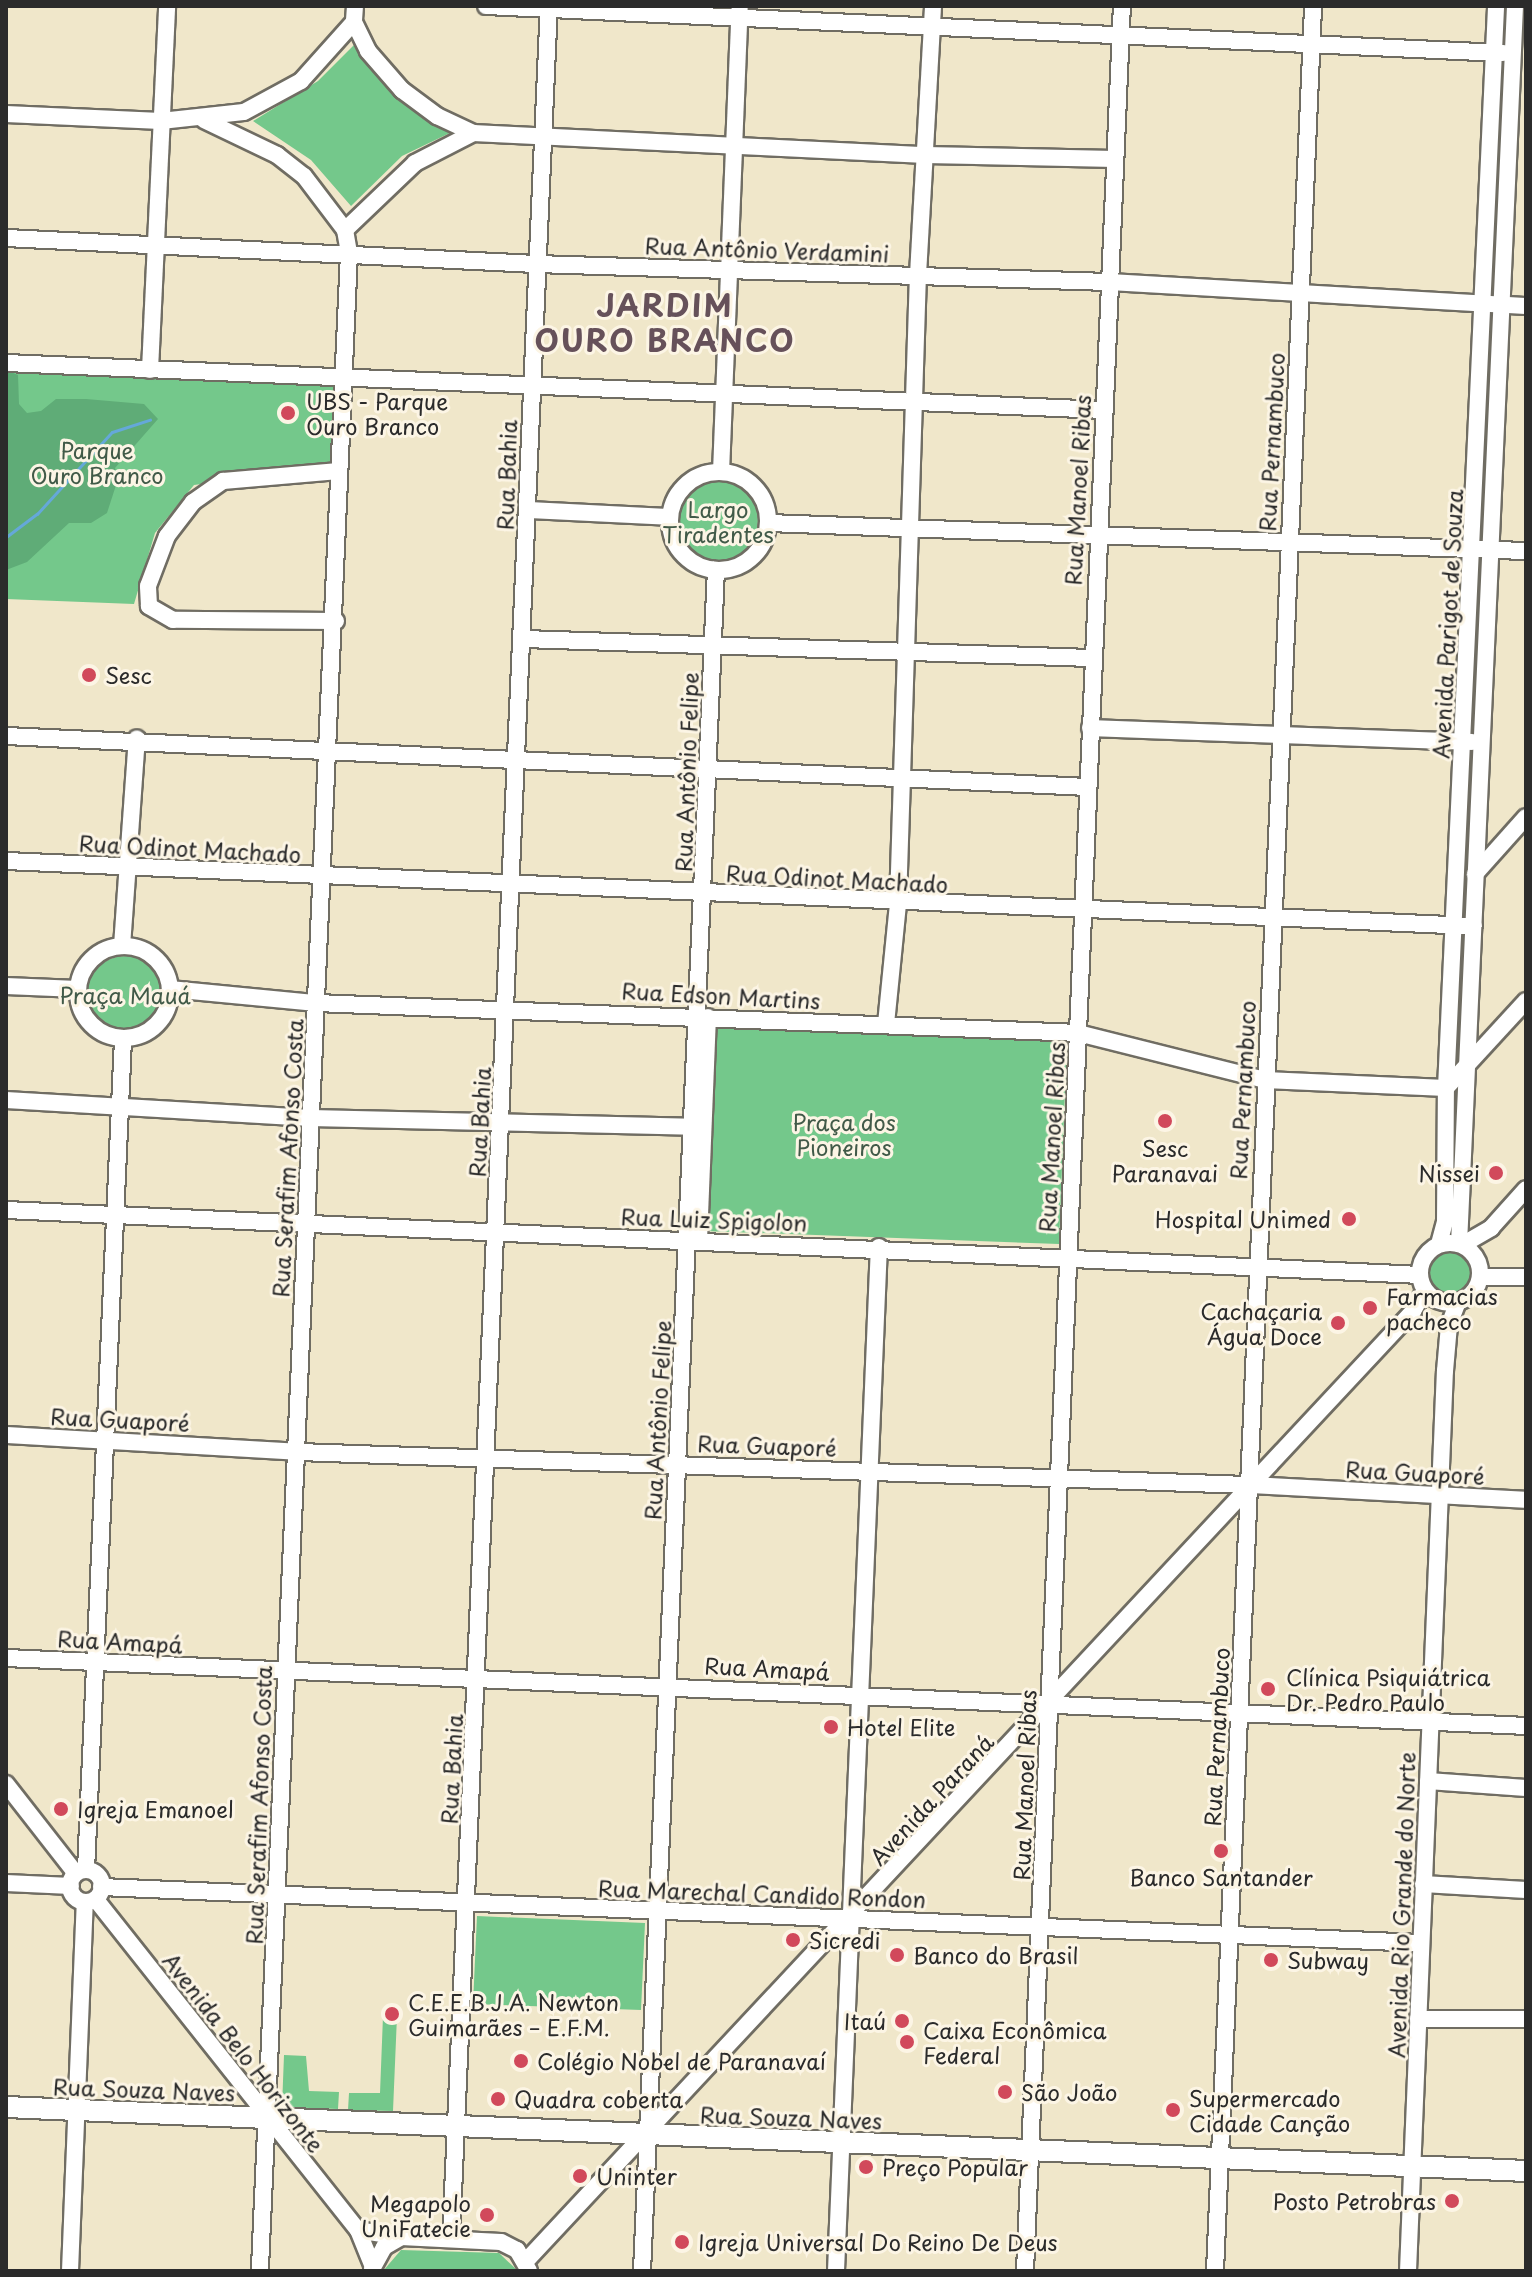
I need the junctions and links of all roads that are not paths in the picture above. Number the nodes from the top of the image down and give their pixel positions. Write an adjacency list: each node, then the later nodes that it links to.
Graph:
1 (167, 6): 20 (street)
2 (486, 6): 8 (street)
3 (933, 6): 11 (street)
4 (1122, 6): 12 (street, Rua Manoel Ribas)
5 (1313, 6): 13 (street, Rua Pernambuco)
6 (1496, 6): 14 (street, Avenida Parigot de Souza)
7 (1515, 6): 15 (street, Avenida Parigot de Souza)
8 (548, 8): 9 (street); 22 (street, Rua Bahia)
9 (740, 13): 11 (street); 23 (street)
10 (355, 14): 19 (street); 21 (street)
11 (932, 29): 12 (street); 24 (street)
12 (1121, 33): 13 (street); 25 (street, Rua Manoel Ribas)
13 (1311, 40): 14 (street); 34 (street, Rua Pernambuco)
14 (1494, 53): 15 (street); 16 (street, Avenida Parigot de Souza)
15 (1513, 54): 17 (street, Avenida Parigot de Souza)
16 (1493, 76): 17 (street); 35 (street, Avenida Parigot de Souza)
17 (1519, 77): 36 (street, Avenida Parigot de Souza)
18 (6, 114): 20 (street)
19 (204, 120): 20 (street); 26 (street, Rua Serafim Afonso Costa)
20 (161, 121): 28 (street)
21 (473, 133): 22 (street); 26 (street)
22 (542, 137): 23 (street); 30 (street, Rua Bahia)
23 (735, 144): 24 (street); 31 (street)
24 (925, 155): 25 (street); 32 (street)
25 (1115, 159): 33 (street, Rua Manoel Ribas)
26 (345, 230): 29 (street, Rua Serafim Afonso Costa)
27 (6, 238): 28 (street, Rua Antônio Verdamini)
28 (156, 244): 29 (street, Rua Antônio Verdamini); 39 (street)
29 (349, 253): 30 (street, Rua Antônio Verdamini); 40 (street, Rua Serafim Afonso Costa)
30 (536, 264): 31 (street, Rua Antônio Verdamini); 41 (street, Rua Bahia)
31 (731, 270): 32 (street, Rua Antônio Verdamini); 42 (street)
32 (918, 275): 33 (street, Rua Antônio Verdamini); 43 (street)
33 (1109, 282): 34 (street, Rua Antônio Verdamini); 44 (street, Rua Manoel Ribas)
34 (1300, 295): 35 (street, Rua Antônio Verdamini); 52 (street, Rua Pernambuco)
35 (1483, 304): 36 (street, Rua Antônio Verdamini); 53 (street, Avenida Parigot de Souza)
36 (1502, 304): 37 (street, Rua Antônio Verdamini); 54 (street, Avenida Parigot de Souza)
37 (1526, 306)
38 (6, 363): 39 (street)
39 (150, 370): 40 (street)
40 (344, 379): 41 (street); 45 (street, Rua Serafim Afonso Costa)
41 (531, 386): 42 (street); 47 (street, Rua Bahia)
42 (725, 394): 43 (street); 46 (street)
43 (914, 400): 44 (street); 50 (street)
44 (1103, 410): 51 (street, Rua Manoel Ribas)
45 (339, 471): 57 (street, Rua Serafim Afonso Costa); 57 (street)
46 (721, 472): 48 (street); 49 (street)
47 (527, 510): 48 (street); 58 (street, Rua Bahia)
48 (670, 517): 56 (street)
49 (768, 523): 50 (street); 56 (street)
50 (910, 528): 51 (street); 60 (street)
51 (1097, 533): 52 (street); 61 (street, Rua Manoel Ribas)
52 (1289, 542): 53 (street); 63 (street, Rua Pernambuco)
53 (1472, 550): 54 (street); 66 (street, Avenida Parigot de Souza)
54 (1491, 551): 55 (street); 67 (street, Avenida Parigot de Souza)
55 (1526, 551)
56 (716, 570): 59 (street, Rua Antônio Felipe)
57 (336, 621): 68 (street, Rua Serafim Afonso Costa)
58 (524, 639): 59 (street); 69 (street, Rua Bahia)
59 (713, 643): 60 (street); 70 (street, Rua Antônio Felipe)
60 (906, 651): 61 (street); 71 (street)
61 (1092, 658): 62 (street, Rua Manoel Ribas)
62 (1090, 728): 63 (street); 72 (street, Rua Manoel Ribas)
63 (1280, 734): 66 (street); 83 (street, Rua Pernambuco)
64 (6, 736): 65 (street)
65 (137, 739): 68 (street); 75 (street)
66 (1463, 742): 67 (street); 76 (street, Avenida Parigot de Souza)
67 (1482, 742): 77 (street, Avenida Parigot de Souza)
68 (329, 751): 69 (street); 78 (street, Rua Serafim Afonso Costa)
69 (518, 760): 70 (street); 79 (street, Rua Bahia)
70 (708, 768): 71 (street); 80 (street, Rua Antônio Felipe)
71 (902, 778): 72 (street); 81 (street)
72 (1088, 787): 82 (street, Rua Manoel Ribas)
73 (1526, 817): 77 (street)
74 (6, 861): 75 (street, Rua Odinot Machado)
75 (129, 866): 78 (street, Rua Odinot Machado); 86 (street)
76 (1458, 874): 77 (street); 84 (street, Avenida Parigot de Souza)
77 (1477, 874): 85 (street, Avenida Parigot de Souza)
78 (322, 877): 79 (street, Rua Odinot Machado); 91 (street, Rua Serafim Afonso Costa)
79 (512, 883): 80 (street, Rua Odinot Machado); 92 (street, Rua Bahia)
80 (702, 893): 81 (street, Rua Odinot Machado); 93 (street, Rua Antônio Felipe)
81 (898, 903): 82 (street, Rua Odinot Machado); 94 (street)
82 (1083, 911): 83 (street, Rua Odinot Machado); 95 (street, Rua Manoel Ribas)
83 (1272, 919): 84 (street, Rua Odinot Machado); 98 (street, Rua Pernambuco)
84 (1455, 926): 85 (street, Rua Odinot Machado); 99 (street, Avenida Parigot de Souza)
85 (1474, 926): 97 (street, Avenida Parigot de Souza)
86 (122, 946): 88 (street); 89 (street)
87 (6, 986): 88 (street)
88 (78, 989): 96 (street)
89 (170, 989): 91 (street, Rua Edson Martins); 96 (street)
90 (1526, 1001): 97 (street)
91 (316, 1003): 92 (street, Rua Edson Martins); 102 (street, Rua Serafim Afonso Costa)
92 (506, 1007): 93 (street, Rua Edson Martins); 103 (street, Rua Bahia)
93 (702, 1017): 94 (street, Rua Edson Martins); 104 (street, Rua Antônio Felipe); 111 (street, Rua Antônio Felipe)
94 (886, 1024): 95 (street, Rua Edson Martins)
95 (1078, 1033): 98 (street, Rua Edson Martins); 115 (street, Rua Manoel Ribas)
96 (123, 1038): 101 (street)
97 (1466, 1072): 99 (street); 113 (street, Avenida Parigot de Souza)
98 (1265, 1080): 99 (street, Rua Edson Martins); 116 (street, Rua Pernambuco)
99 (1446, 1088): 112 (street, Avenida Parigot de Souza)
100 (6, 1100): 101 (street)
101 (121, 1105): 102 (street); 107 (street)
102 (310, 1118): 103 (street); 108 (street, Rua Serafim Afonso Costa)
103 (501, 1119): 104 (street); 110 (street, Rua Bahia)
104 (692, 1127): 111 (street, Rua Antônio Felipe)
105 (1526, 1189): 109 (street)
106 (6, 1210): 107 (street, Rua Luiz Spigolon)
107 (115, 1215): 108 (street, Rua Luiz Spigolon); 122 (street)
108 (305, 1223): 110 (street, Rua Luiz Spigolon); 123 (street, Rua Serafim Afonso Costa)
109 (1491, 1228): 113 (street); 117 (street)
110 (495, 1231): 111 (street, Rua Luiz Spigolon); 124 (street, Rua Bahia)
111 (693, 1240): 114 (street, Rua Luiz Spigolon); 125 (street, Rua Antônio Felipe)
112 (1439, 1244): 113 (street); 119 (street)
113 (1461, 1244): 117 (street)
114 (879, 1247): 115 (street, Rua Luiz Spigolon); 126 (street)
115 (1068, 1256): 116 (street, Rua Luiz Spigolon); 127 (street, Rua Manoel Ribas)
116 (1256, 1268): 119 (street, Rua Luiz Spigolon); 128 (street, Rua Pernambuco)
117 (1480, 1270): 118 (street); 120 (street)
118 (1526, 1277)
119 (1423, 1282): 120 (street); 128 (street, Avenida Paraná)
120 (1458, 1302): 129 (street, Avenida Rio Grande do Norte)
121 (6, 1435): 122 (street, Rua Guaporé)
122 (105, 1439): 123 (street, Rua Guaporé); 132 (street)
123 (298, 1452): 124 (street, Rua Guaporé); 133 (street, Rua Serafim Afonso Costa)
124 (487, 1456): 125 (street, Rua Guaporé); 134 (street, Rua Bahia)
125 (677, 1463): 126 (street, Rua Guaporé); 135 (street, Rua Antônio Felipe)
126 (869, 1471): 127 (street, Rua Guaporé); 136 (street)
127 (1058, 1479): 128 (street, Rua Guaporé); 137 (street, Rua Manoel Ribas)
128 (1250, 1485): 129 (street, Rua Guaporé); 137 (street, Avenida Paraná); 138 (street, Rua Pernambuco)
129 (1440, 1496): 130 (street, Rua Guaporé); 139 (street, Avenida Rio Grande do Norte)
130 (1526, 1500)
131 (6, 1658): 132 (street, Rua Amapá)
132 (96, 1662): 133 (street, Rua Amapá); 144 (street)
133 (286, 1670): 134 (street, Rua Amapá); 148 (street, Rua Serafim Afonso Costa)
134 (477, 1679): 135 (street, Rua Amapá); 150 (street, Rua Bahia)
135 (667, 1686): 136 (street, Rua Amapá); 151 (street, Rua Antônio Felipe)
136 (861, 1695): 137 (street, Rua Amapá); 152 (street)
137 (1049, 1703): 138 (street, Rua Amapá); 152 (street, Avenida Paraná); 153 (street, Rua Manoel Ribas)
138 (1240, 1711): 139 (street, Rua Amapá); 154 (street, Rua Pernambuco)
139 (1430, 1719): 140 (street, Rua Amapá); 141 (street, Avenida Rio Grande do Norte)
140 (1526, 1726)
141 (1428, 1781): 143 (street); 146 (street, Avenida Rio Grande do Norte)
142 (6, 1784): 144 (street)
143 (1526, 1788)
144 (77, 1876): 145 (street); 149 (street); 149 (street)
145 (6, 1883)
146 (1423, 1884): 147 (street); 155 (street, Avenida Rio Grande do Norte)
147 (1526, 1890)
148 (277, 1894): 149 (street, Rua Marechal Candido Rondon); 150 (street, Rua Marechal Candido Rondon); 160 (street, Rua Serafim Afonso Costa)
149 (94, 1897): 159 (street); 160 (street, Avenida Belo Horizonte)
150 (467, 1902): 151 (street, Rua Marechal Candido Rondon); 161 (street, Rua Bahia)
151 (659, 1910): 152 (street, Rua Marechal Candido Rondon); 162 (street, Rua Antônio Felipe)
152 (851, 1918): 153 (street, Rua Marechal Candido Rondon); 162 (street, Avenida Paraná); 163 (street)
153 (1039, 1927): 154 (street, Rua Marechal Candido Rondon); 164 (street, Rua Manoel Ribas)
154 (1230, 1934): 155 (street, Rua Marechal Candido Rondon); 165 (street, Rua Pernambuco)
155 (1421, 1943): 156 (street, Avenida Rio Grande do Norte)
156 (1418, 2019): 157 (street); 166 (street, Avenida Rio Grande do Norte)
157 (1526, 2019)
158 (6, 2107): 159 (main road, Rua Souza Naves)
159 (76, 2110): 160 (main road, Rua Souza Naves); 173 (street)
160 (266, 2118): 161 (main road, Rua Souza Naves); 168 (street, Avenida Belo Horizonte); 174 (street, Rua Serafim Afonso Costa)
161 (457, 2126): 162 (main road, Rua Souza Naves); 170 (street, Rua Bahia)
162 (647, 2134): 163 (main road, Rua Souza Naves); 171 (street, Avenida Paraná); 175 (street, Rua Antônio Felipe)
163 (841, 2143): 164 (main road, Rua Souza Naves); 176 (street)
164 (1030, 2151): 165 (main road, Rua Souza Naves); 177 (street, Rua Manoel Ribas)
165 (1218, 2159): 166 (main road, Rua Souza Naves); 178 (street, Rua Pernambuco)
166 (1414, 2166): 167 (main road, Rua Souza Naves); 179 (street, Avenida Rio Grande do Norte)
167 (1526, 2171)
168 (358, 2230): 169 (street); 172 (street, Avenida Belo Horizonte)
169 (399, 2237): 170 (street); 172 (street)
170 (451, 2239): 171 (street)
171 (528, 2266)
172 (372, 2269)
173 (70, 2271)
174 (260, 2271)
175 (642, 2271)
176 (836, 2271)
177 (1025, 2271)
178 (1215, 2271)
179 (1408, 2271)

